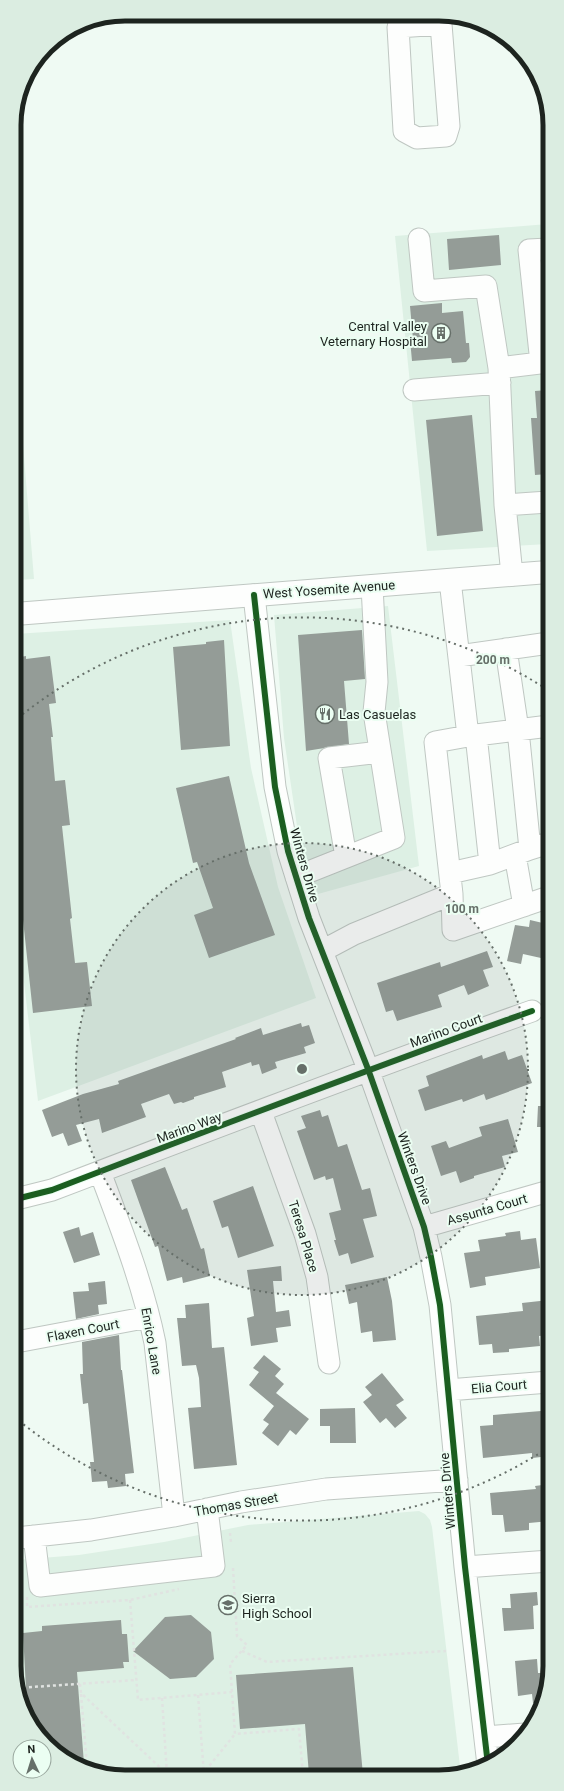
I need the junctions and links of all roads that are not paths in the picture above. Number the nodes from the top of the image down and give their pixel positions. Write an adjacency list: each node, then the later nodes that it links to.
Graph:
1 (425, 21): 2 (street)
2 (433, 21)
3 (419, 239): 7 (street)
4 (543, 249): 5 (street)
5 (543, 349)
6 (543, 364): 7 (street)
7 (500, 376): 8 (street); 10 (street)
8 (414, 390)
9 (543, 502): 10 (street)
10 (505, 505): 12 (street)
11 (543, 572): 12 (main road, West Yosemite Avenue)
12 (512, 575): 13 (main road, West Yosemite Avenue)
13 (450, 580): 14 (main road, West Yosemite Avenue); 19 (street)
14 (372, 586): 15 (main road, West Yosemite Avenue); 23 (street)
15 (254, 595): 16 (main road, West Yosemite Avenue); 28 (street, Winters Drive)
16 (21, 614)
17 (543, 644): 18 (street)
18 (506, 649): 19 (street); 21 (street)
19 (459, 656): 22 (street)
20 (543, 727): 21 (street)
21 (518, 730): 22 (street); 24 (street)
22 (472, 736): 26 (street); 27 (street)
23 (380, 752): 25 (street); 25 (street)
24 (531, 849): 26 (street); 31 (street)
25 (346, 857): 28 (street)
26 (490, 864): 27 (street)
27 (450, 873): 29 (street)
28 (296, 876): 32 (street, Winters Drive)
29 (452, 894): 31 (street); 32 (street)
30 (543, 899): 31 (street)
31 (524, 906)
32 (322, 951): 34 (street, Winters Drive)
33 (532, 1011): 34 (street, Marino Court)
34 (368, 1069): 35 (street, Marino Way); 39 (street, Winters Drive)
35 (262, 1112): 36 (street, Marino Way); 42 (street, Teresa Place)
36 (100, 1172): 38 (street, Marino Way); 40 (street, Enrico Lane)
37 (543, 1193): 39 (street, Assunta Court)
38 (21, 1198)
39 (424, 1227): 44 (street, Winters Drive)
40 (150, 1317): 41 (street, Flaxen Court); 47 (street, Enrico Lane)
41 (21, 1341)
42 (328, 1363)
43 (543, 1382): 44 (street, Elia Court)
44 (448, 1390): 45 (street, Winters Drive)
45 (457, 1480): 46 (street, Thomas Street); 50 (street, Winters Drive)
46 (207, 1509): 47 (street, Thomas Street); 48 (street)
47 (174, 1516): 48 (street, Thomas Street)
48 (25, 1537)
49 (543, 1561): 50 (street)
50 (465, 1567): 52 (street, Winters Drive)
51 (516, 1735): 52 (street)
52 (484, 1737): 53 (street, Winters Drive)
53 (487, 1758)

